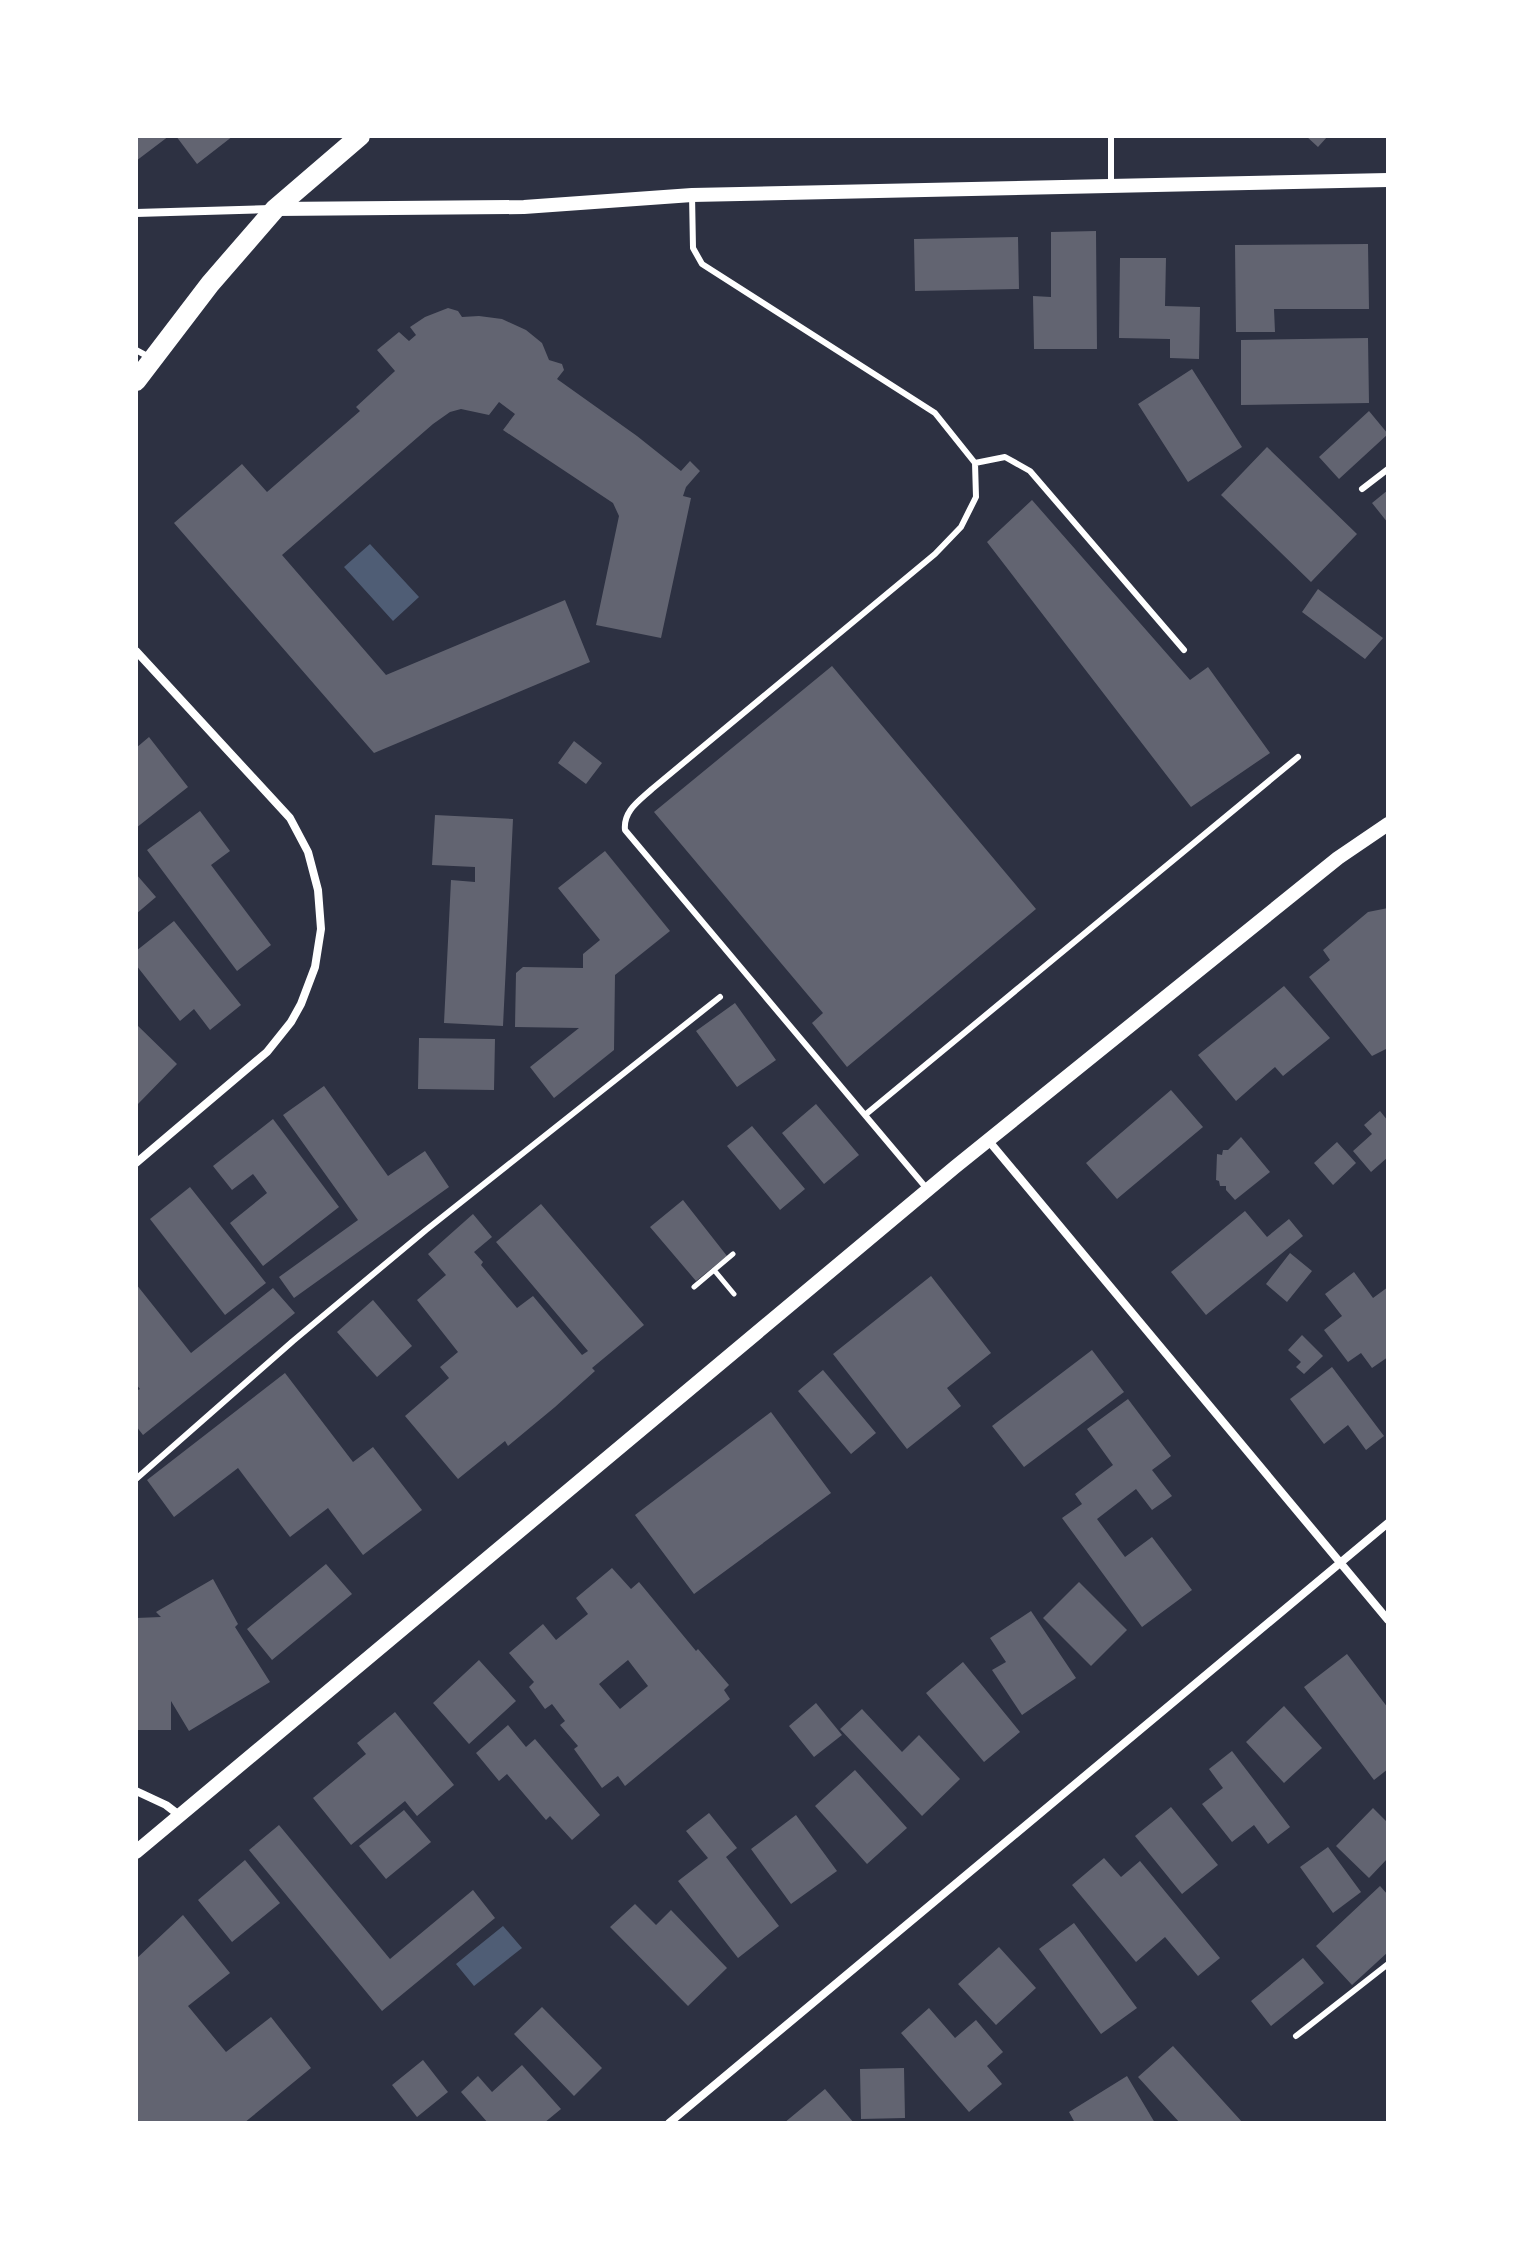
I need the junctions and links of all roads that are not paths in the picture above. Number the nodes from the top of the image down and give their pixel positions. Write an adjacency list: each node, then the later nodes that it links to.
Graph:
1 (360, 136): 6 (main road)
2 (1111, 136): 4 (lane)
3 (1388, 180): 4 (street)
4 (1111, 185): 5 (street)
5 (692, 195): 6 (street); 10 (lane)
6 (275, 209): 7 (street); 8 (main road)
7 (136, 213)
8 (144, 354): 9 (main road)
9 (136, 381)
10 (975, 463): 13 (lane); 18 (lane)
11 (1388, 469): 12 (lane)
12 (1362, 489)
13 (1184, 650)
14 (136, 651): 20 (street)
15 (1298, 757): 18 (lane)
16 (1387, 826): 19 (street)
17 (720, 997): 22 (lane)
18 (865, 1115): 21 (lane)
19 (988, 1140): 21 (street); 24 (street)
20 (136, 1163)
21 (928, 1190): 27 (street)
22 (136, 1479)
23 (1388, 1523): 24 (street)
24 (1340, 1566): 25 (street); 31 (street)
25 (1388, 1620)
26 (136, 1791): 27 (street)
27 (179, 1815): 28 (street)
28 (136, 1852)
29 (1388, 1964): 30 (lane)
30 (1296, 2036)
31 (669, 2123)

